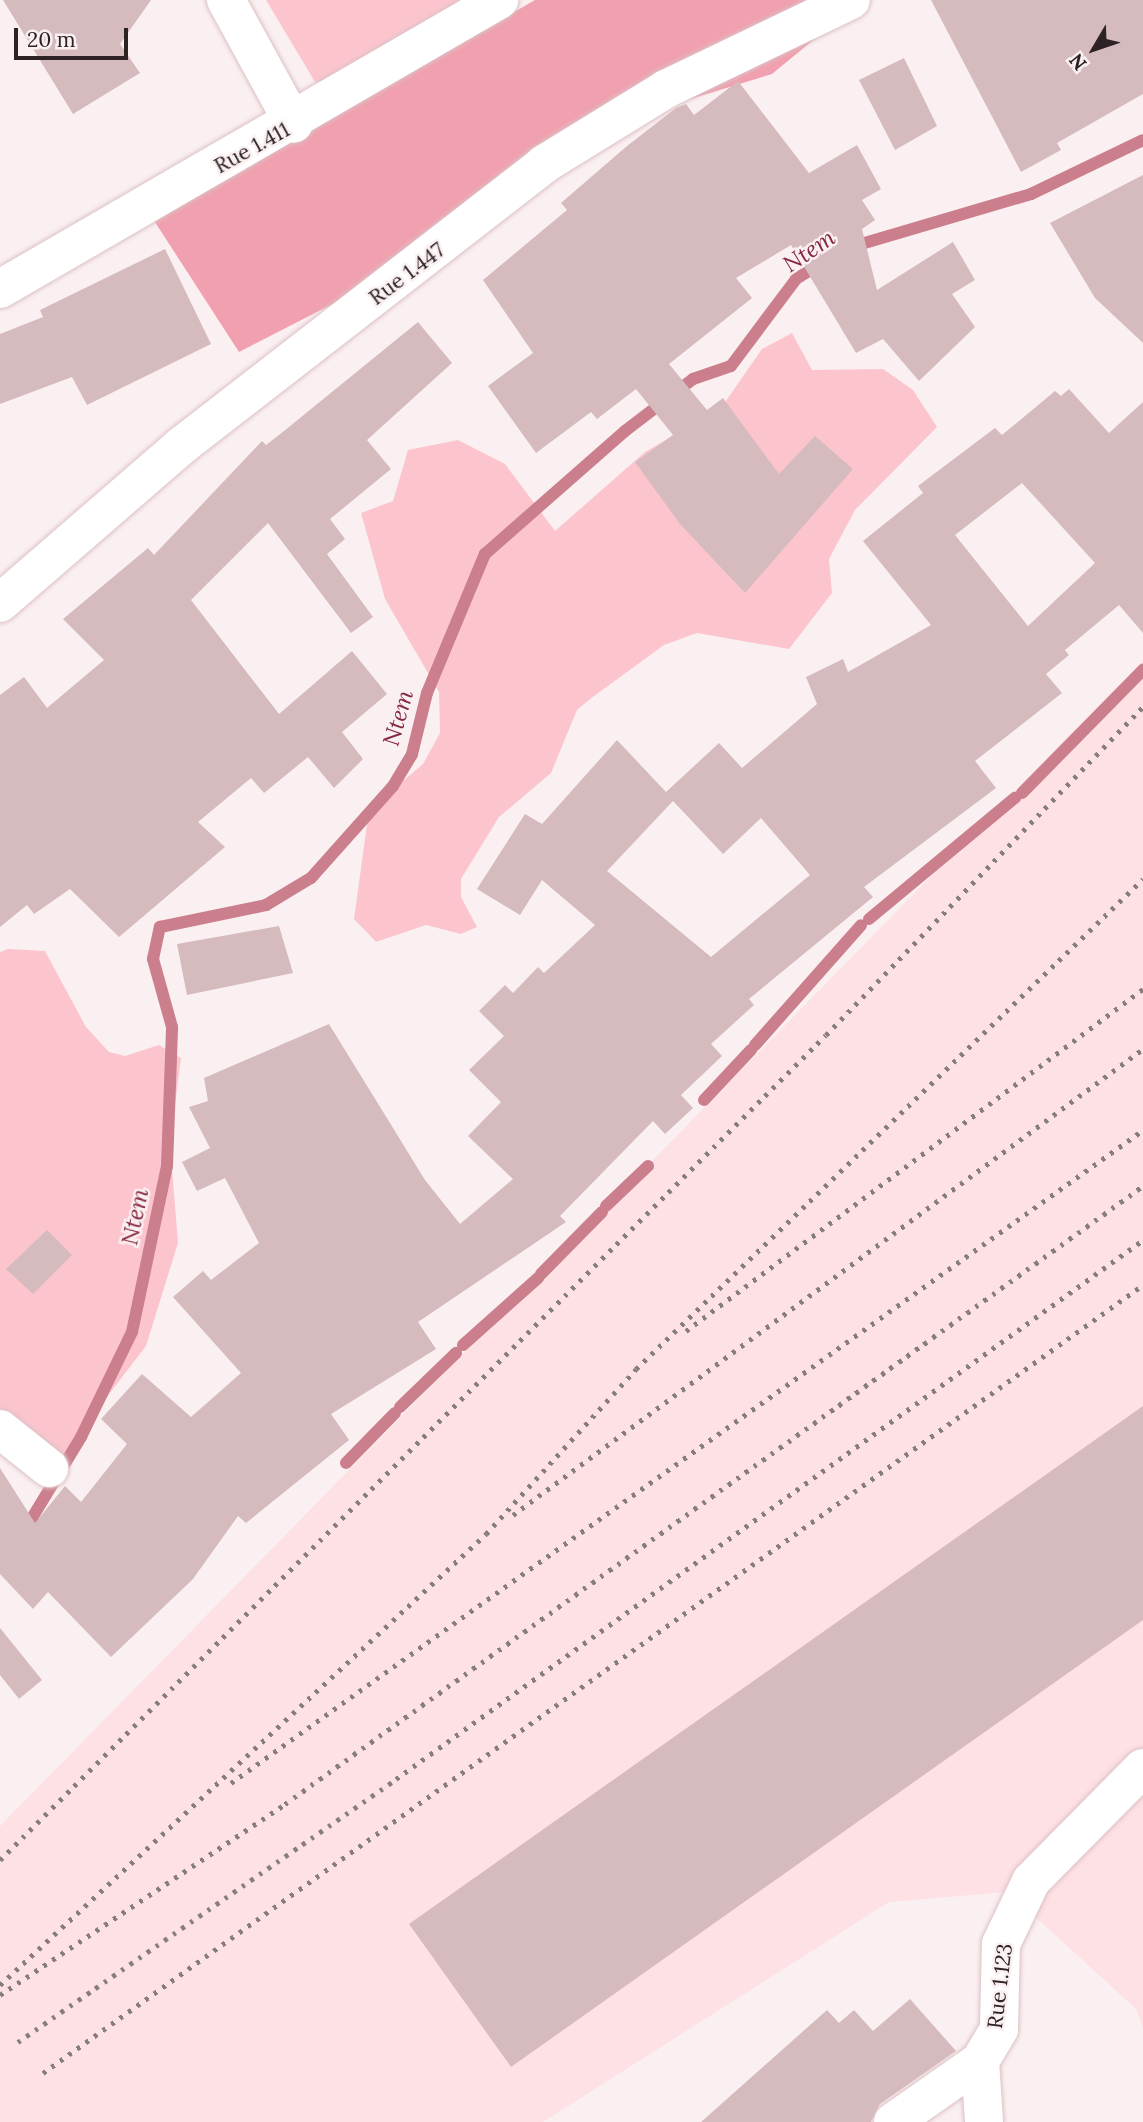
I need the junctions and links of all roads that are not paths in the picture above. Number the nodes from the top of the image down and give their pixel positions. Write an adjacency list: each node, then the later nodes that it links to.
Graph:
1 (226, 0): 4 (street)
2 (499, 0): 4 (street, Rue 1.411)
3 (851, 0): 6 (street, Rue 1.447)
4 (294, 124): 5 (street, Rue 1.411)
5 (0, 289)
6 (0, 603)
7 (0, 1429): 8 (street)
8 (50, 1468)
9 (1143, 1768): 10 (street, Rue 1.123)
10 (980, 2061): 11 (street, Rue 1.123); 12 (street)
11 (893, 2122)
12 (984, 2122)

